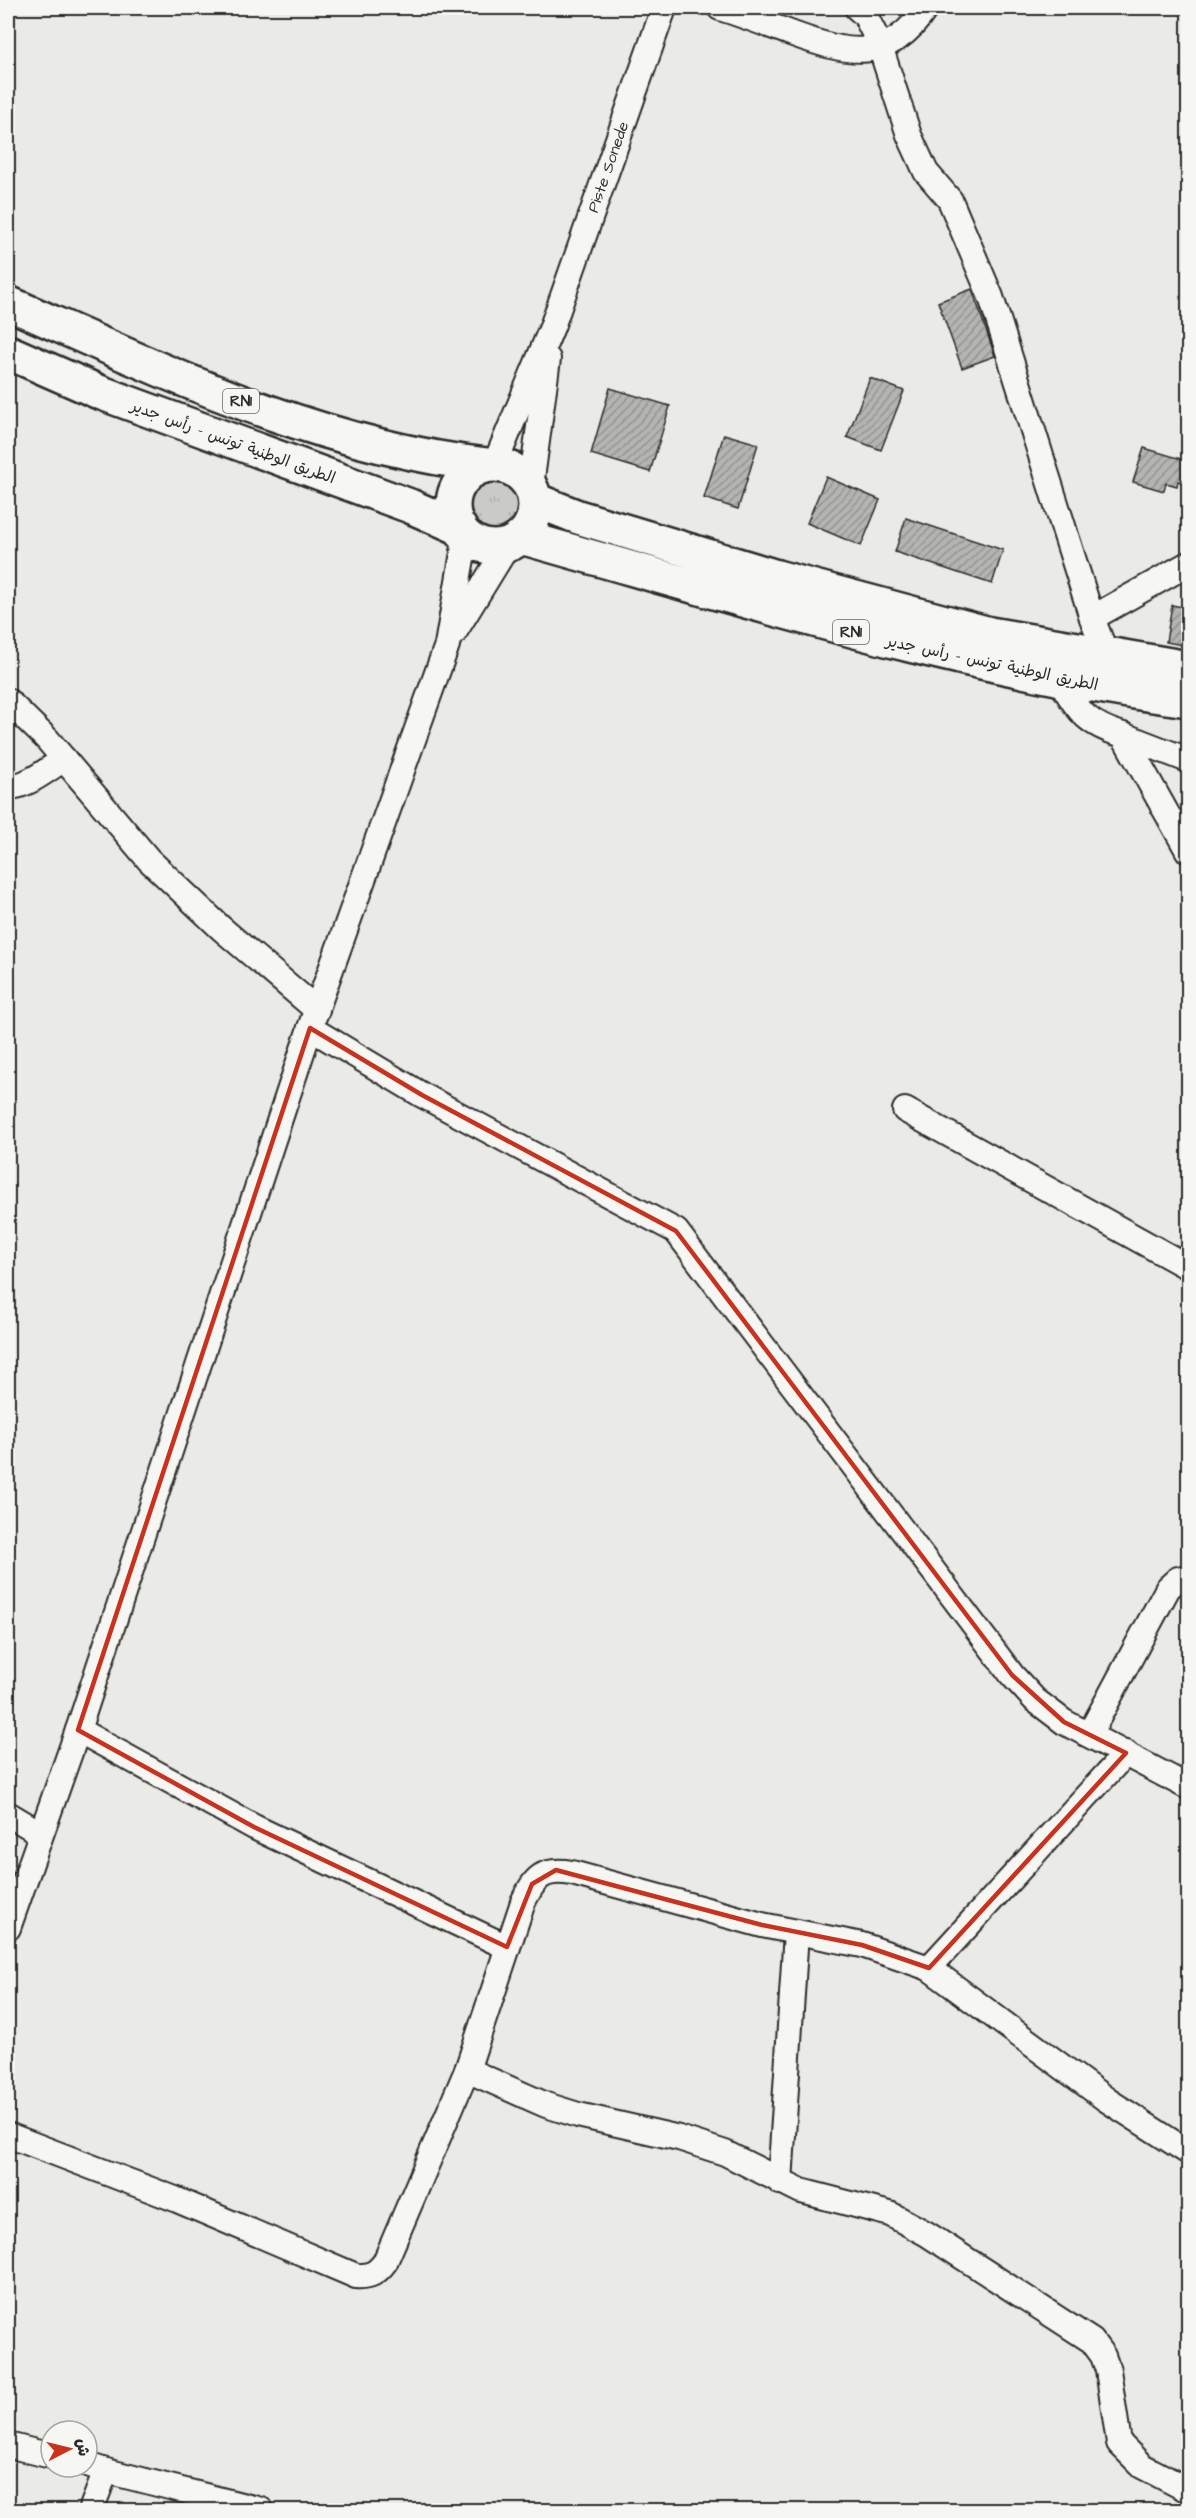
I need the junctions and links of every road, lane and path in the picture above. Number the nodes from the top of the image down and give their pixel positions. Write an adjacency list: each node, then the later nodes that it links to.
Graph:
1 (664, 8): 7 (street, Piste Sonede)
2 (720, 8): 5 (street)
3 (857, 8): 5 (street)
4 (926, 8): 5 (street)
5 (881, 47): 14 (street)
6 (8, 303): 9 (highway, RN1)
7 (552, 327): 9 (street, Piste Sonede); 10 (street, Piste Sonede)
8 (8, 352): 11 (highway, الطريق الوطنية تونس - رأس جدير / RN1)
9 (491, 465): 10 (highway, RN1); 11 (highway)
10 (533, 493): 12 (highway); 16 (highway, الطريق الوطنية تونس - رأس جدير / RN1)
11 (463, 531): 12 (highway, RN1); 15 (street)
12 (515, 541): 15 (street); 18 (highway, الطريق الوطنية تونس - رأس جدير / RN1)
13 (1188, 564): 14 (street)
14 (1092, 618): 16 (street)
15 (447, 645): 26 (street)
16 (1107, 656): 17 (highway, الطريق الوطنية تونس - رأس جدير / RN1)
17 (1188, 668)
18 (1059, 679): 19 (highway, الطريق الوطنية تونس - رأس جدير / RN1); 21 (street)
19 (1188, 700)
20 (8, 701): 22 (street)
21 (1123, 735): 23 (street); 25 (street)
22 (64, 759): 24 (street); 26 (street)
23 (1188, 759)
24 (8, 788)
25 (1188, 851)
26 (313, 1019): 30 (street); 31 (street)
27 (905, 1110): 28 (street)
28 (1188, 1268)
29 (1188, 1577): 31 (street)
30 (78, 1731): 35 (street); 38 (street)
31 (1089, 1735): 32 (street)
32 (1126, 1753): 33 (street); 39 (street)
33 (1188, 1787)
34 (8, 1814): 35 (street)
35 (40, 1833): 36 (street)
36 (8, 1928)
37 (796, 1932): 38 (street); 39 (street); 43 (street)
38 (507, 1947): 40 (street)
39 (929, 1968): 42 (street)
40 (468, 2070): 41 (street); 43 (street)
41 (8, 2136)
42 (1188, 2152)
43 (780, 2182): 48 (street)
44 (8, 2445): 45 (street)
45 (39, 2453)
46 (99, 2469): 50 (street)
47 (95, 2479): 49 (street)
48 (1188, 2490)
49 (91, 2511)
50 (261, 2511)

